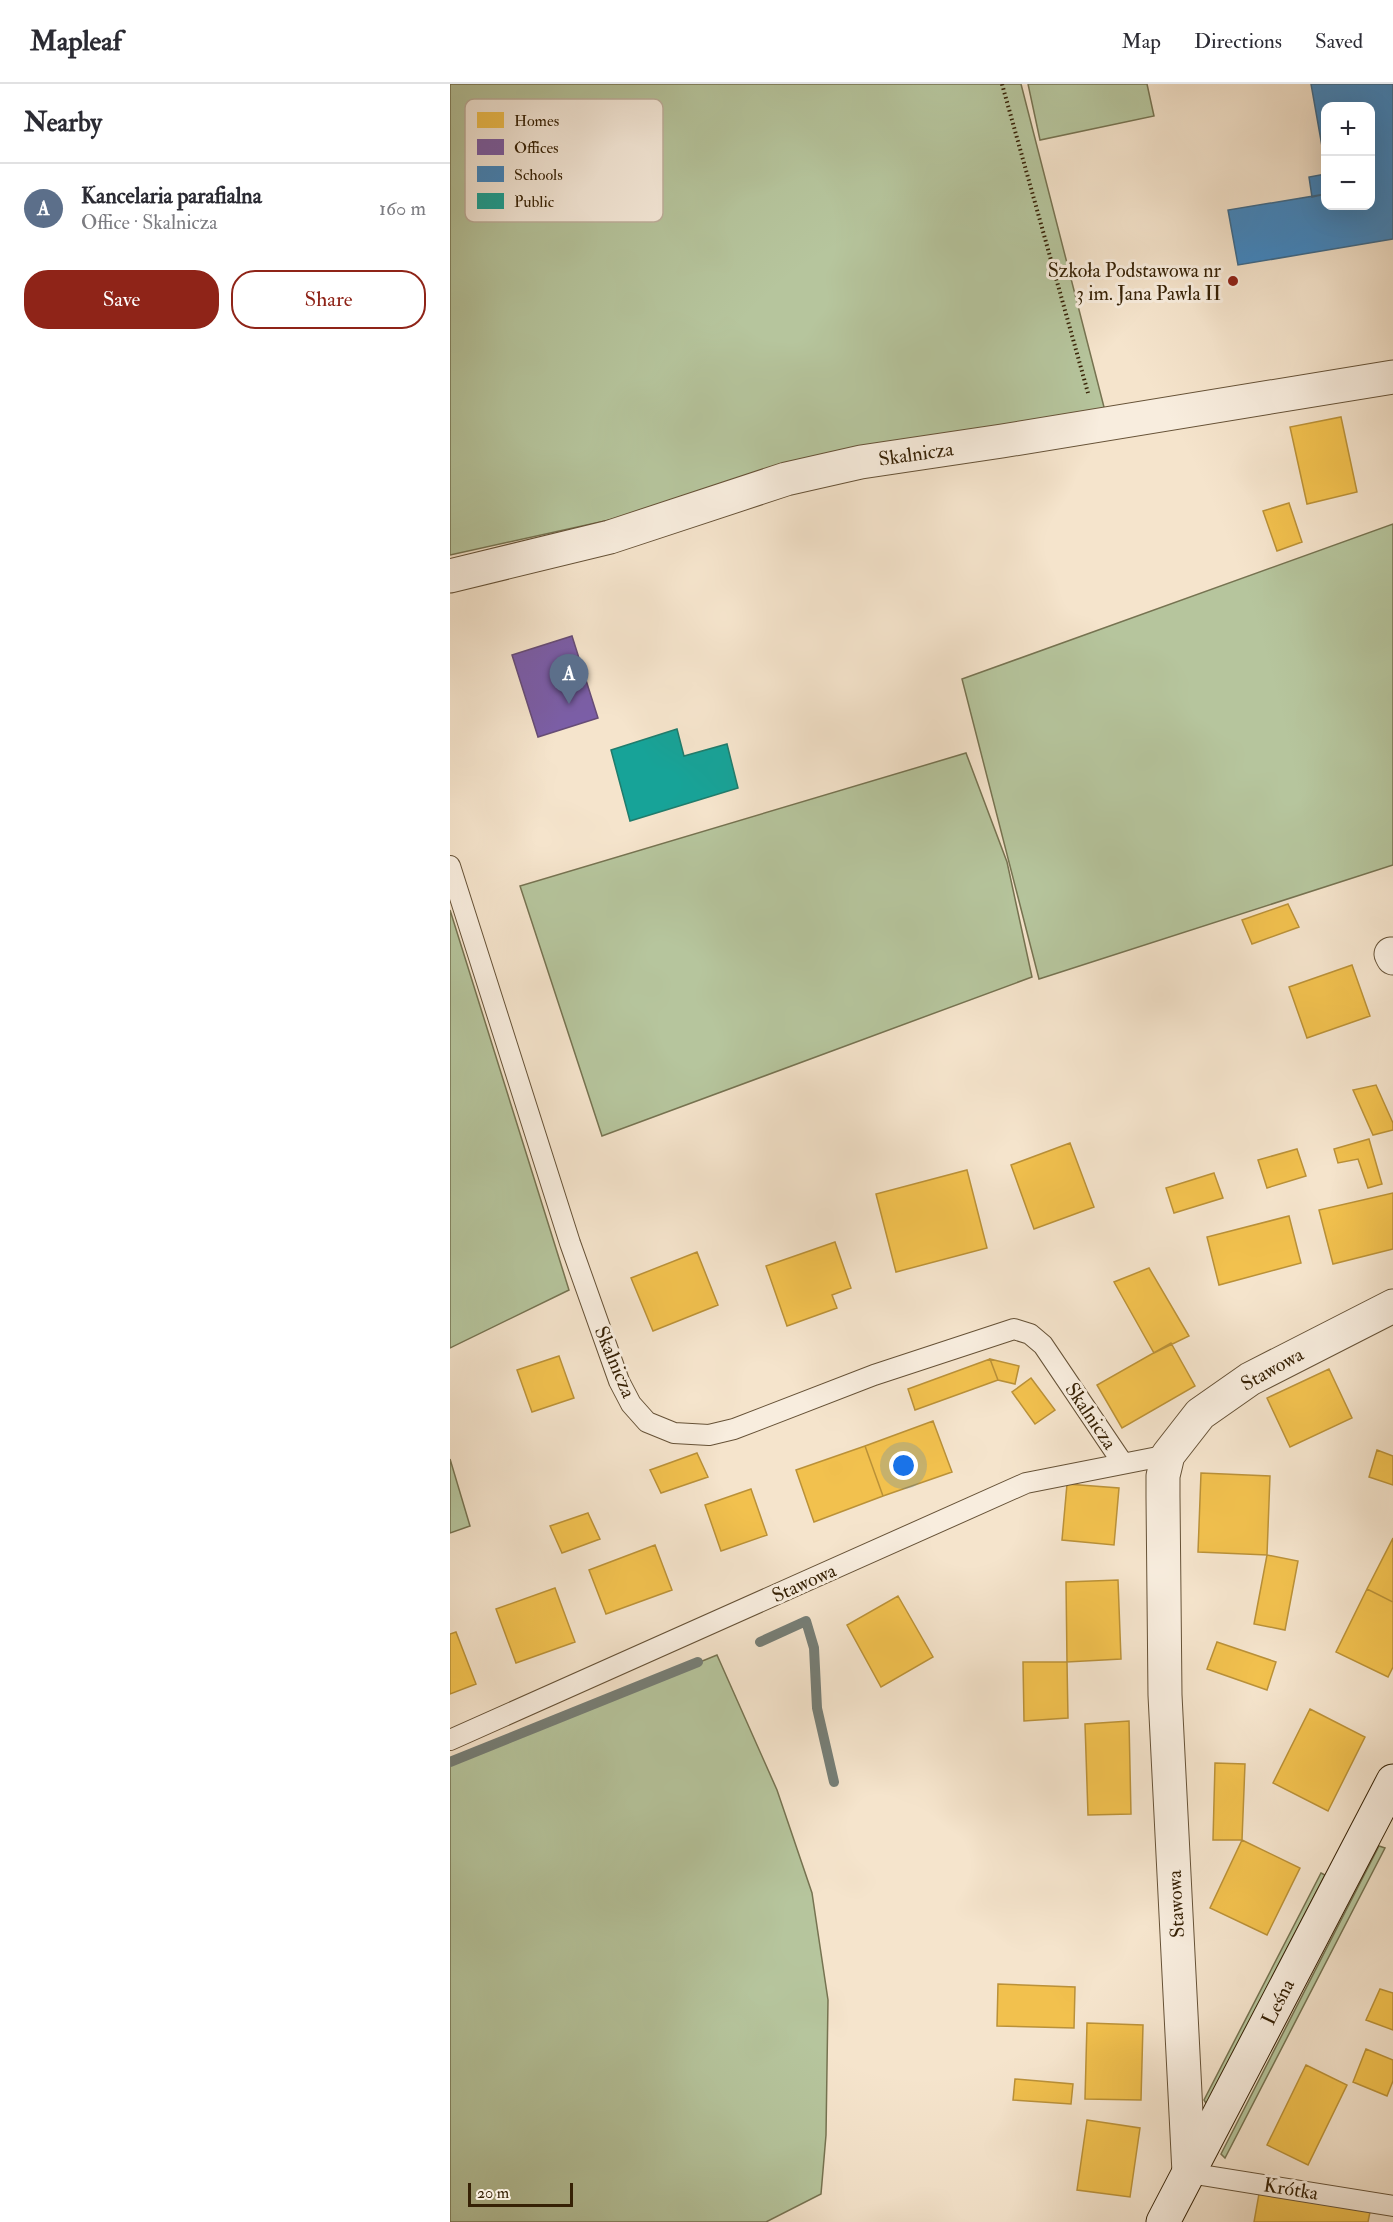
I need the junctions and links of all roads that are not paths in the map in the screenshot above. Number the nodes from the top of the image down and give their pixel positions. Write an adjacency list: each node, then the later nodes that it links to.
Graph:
1 (1393, 377): 2 (street, Skalnicza)
2 (450, 576)
3 (450, 866): 6 (lane, Skalnicza)
4 (1393, 1306): 5 (street, Stawowa)
5 (1168, 1455): 6 (lane, Stawowa); 10 (street, Stawowa)
6 (1122, 1462): 7 (lane, Stawowa)
7 (450, 1740)
8 (1393, 1781): 9 (street, Leśna)
9 (1383, 1820): 10 (street, Leśna)
10 (1189, 2173): 11 (lane, Krótka); 12 (street, Leśna)
11 (1393, 2206)
12 (1163, 2222)

